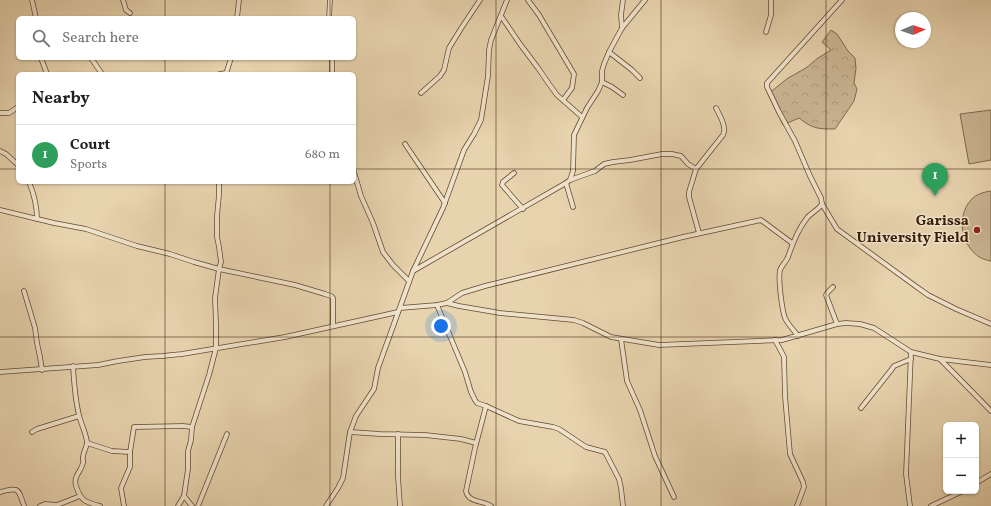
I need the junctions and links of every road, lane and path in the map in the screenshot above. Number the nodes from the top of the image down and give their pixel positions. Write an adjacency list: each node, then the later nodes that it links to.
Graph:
1 (32, 0): 13 (street)
2 (123, 0): 12 (street)
3 (239, 0): 14 (street)
4 (330, 0): 15 (street)
5 (480, 0): 30 (street)
6 (508, 0): 16 (street)
7 (528, 0): 32 (street)
8 (623, 0): 17 (street)
9 (645, 0): 17 (street)
10 (771, 0): 18 (street)
11 (842, 0): 48 (street)
12 (130, 13)
13 (36, 16)
14 (237, 16)
15 (329, 16)
16 (502, 16): 32 (street); 47 (street)
17 (622, 28): 19 (street)
18 (766, 32)
19 (609, 52): 28 (street); 29 (street)
20 (42, 60): 24 (street)
21 (92, 60): 25 (street)
22 (230, 60): 26 (street)
23 (332, 60): 27 (street)
24 (46, 72)
25 (101, 72)
26 (226, 72)
27 (332, 72)
28 (640, 78)
29 (602, 82): 31 (street); 36 (street)
30 (421, 93)
31 (623, 95)
32 (563, 100): 36 (street)
33 (16, 108): 35 (street)
34 (716, 108): 40 (street)
35 (0, 113)
36 (582, 117): 43 (street)
37 (405, 144): 47 (street)
38 (0, 151): 39 (street)
39 (16, 163)
40 (696, 170): 43 (street); 53 (street)
41 (514, 173): 50 (street)
42 (356, 179): 57 (street)
43 (570, 180): 44 (street)
44 (566, 183): 49 (street); 50 (street)
45 (30, 184): 52 (street)
46 (219, 184): 55 (street)
47 (445, 203): 56 (street)
48 (822, 204): 54 (street); 64 (street)
49 (573, 207)
50 (523, 209): 56 (street)
51 (0, 210): 52 (street)
52 (37, 219): 55 (street)
53 (699, 234): 54 (street); 60 (street)
54 (792, 243): 66 (street)
55 (219, 270): 65 (street); 69 (street)
56 (413, 271): 57 (street)
57 (409, 281): 62 (street)
58 (833, 287): 63 (street)
59 (24, 291): 75 (street)
60 (447, 303): 61 (street); 67 (street)
61 (437, 305): 62 (street); 77 (street)
62 (399, 310): 65 (street); 83 (street)
63 (837, 324): 66 (street); 70 (street)
64 (991, 324)
65 (333, 326): 69 (street)
66 (798, 336): 68 (street)
67 (620, 338): 68 (street); 95 (street)
68 (775, 340): 107 (street)
69 (216, 348): 74 (street); 81 (street)
70 (911, 352): 71 (street); 72 (street)
71 (940, 358): 73 (street); 79 (street)
72 (911, 359): 78 (street); 108 (street)
73 (991, 365)
74 (73, 366): 75 (street); 80 (street)
75 (42, 370): 76 (street)
76 (0, 372)
77 (486, 406): 87 (street); 106 (street)
78 (861, 408)
79 (991, 411)
80 (79, 416): 82 (street); 86 (street)
81 (192, 427): 88 (street); 94 (street)
82 (32, 432)
83 (350, 432): 85 (street); 103 (street)
84 (226, 434): 102 (street)
85 (398, 434): 87 (street); 104 (street)
86 (87, 443): 88 (street); 93 (street)
87 (476, 443): 105 (street)
88 (130, 452): 99 (street)
89 (991, 474): 90 (street)
90 (979, 481)
91 (0, 492): 96 (street)
92 (957, 494): 109 (street)
93 (80, 496): 97 (street); 98 (street)
94 (184, 496): 100 (street); 101 (street)
95 (674, 498)
96 (24, 506)
97 (40, 506)
98 (100, 506)
99 (124, 506)
100 (178, 506)
101 (192, 506)
102 (198, 506)
103 (326, 506)
104 (400, 506)
105 (491, 506)
106 (623, 506)
107 (797, 506)
108 (910, 506)
109 (931, 506)

